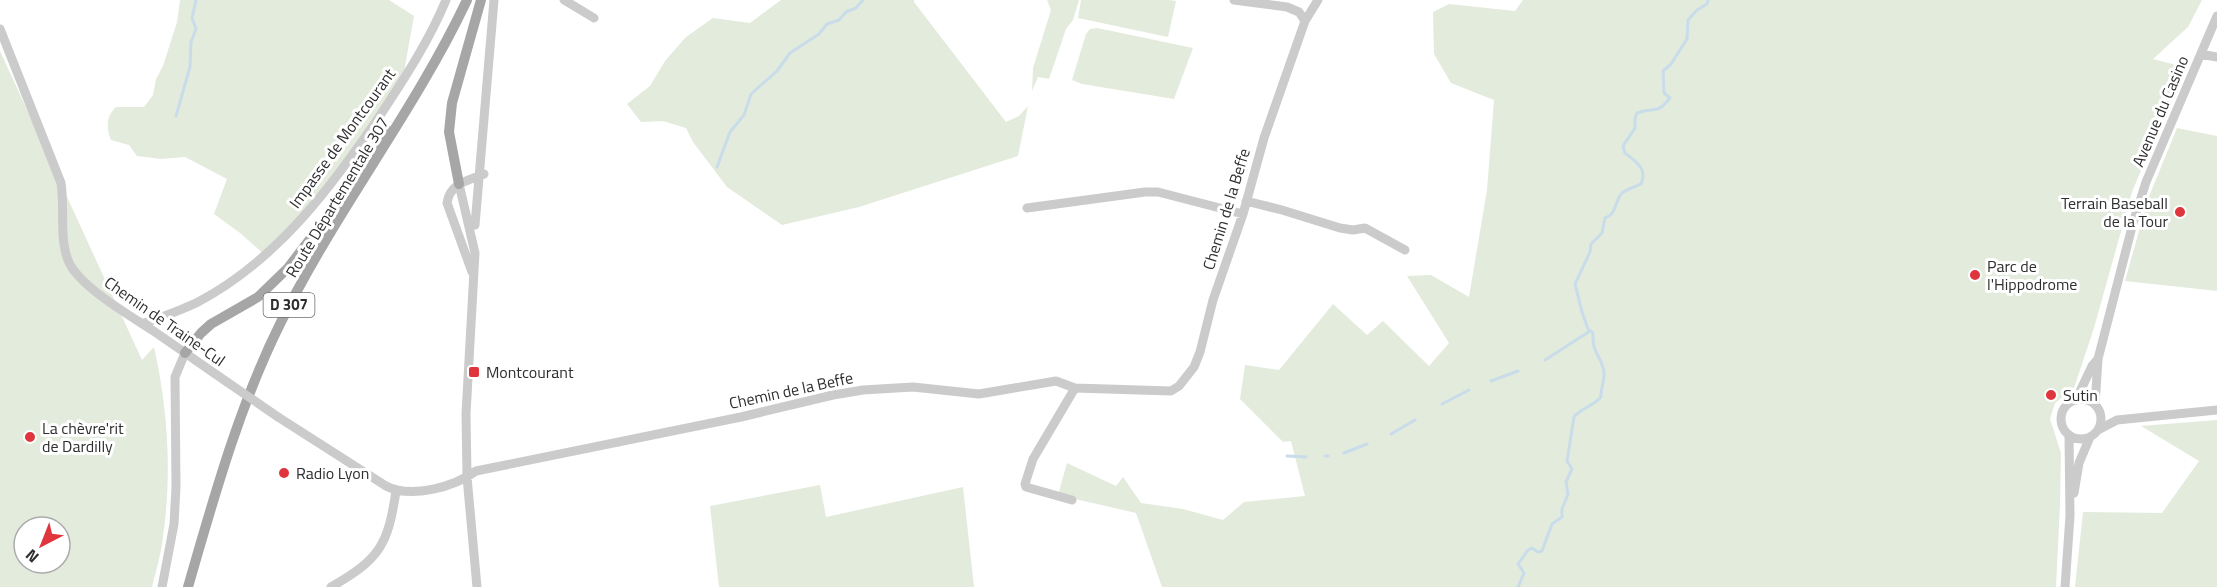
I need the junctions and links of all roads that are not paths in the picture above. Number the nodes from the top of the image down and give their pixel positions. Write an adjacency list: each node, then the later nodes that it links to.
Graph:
1 (446, 0): 23 (street, Impasse de Montcourant)
2 (467, 0): 12 (main road, Route Départementale 307 / D 307)
3 (481, 0): 16 (main road)
4 (494, 0): 15 (street)
5 (564, 0): 9 (street)
6 (1234, 0): 10 (street)
7 (1318, 0): 10 (street, Chemin de la Beffe)
8 (2217, 16): 13 (street, Avenue du Casino)
9 (594, 18)
10 (1305, 21): 17 (street, Chemin de la Beffe)
11 (0, 28): 23 (street, Chemin de Traine-Cul)
12 (444, 48): 24 (main road); 39 (main road, Route Départementale 307 / D 307)
13 (2201, 54): 14 (street); 25 (street, Avenue du Casino)
14 (2217, 57)
15 (481, 175): 16 (street); 20 (street)
16 (459, 184): 22 (street); 22 (street)
17 (1246, 201): 19 (street, Chemin de la Beffe); 21 (street)
18 (1027, 208): 19 (street)
19 (1243, 214): 26 (street, Chemin de la Beffe)
20 (475, 225)
21 (1405, 250)
22 (474, 280): 34 (street)
23 (142, 324): 24 (street, Chemin de Traine-Cul)
24 (185, 353): 35 (street, Chemin de Traine-Cul, bridge); 38 (street)
25 (2097, 359): 27 (street); 28 (street)
26 (1076, 388): 34 (street, Chemin de la Beffe); 36 (street)
27 (2076, 400): 28 (street); 32 (street)
28 (2097, 408): 30 (street); 31 (street)
29 (2217, 410): 30 (street)
30 (2144, 416): 31 (street)
31 (2098, 430): 33 (street)
32 (2068, 435): 33 (street); 37 (street)
33 (2090, 437): 37 (street)
34 (467, 477): 35 (street); 41 (street)
35 (396, 491): 40 (street)
36 (1072, 500)
37 (2070, 516): 42 (street)
38 (162, 587)
39 (188, 587)
40 (332, 587)
41 (477, 587)
42 (2066, 587)

